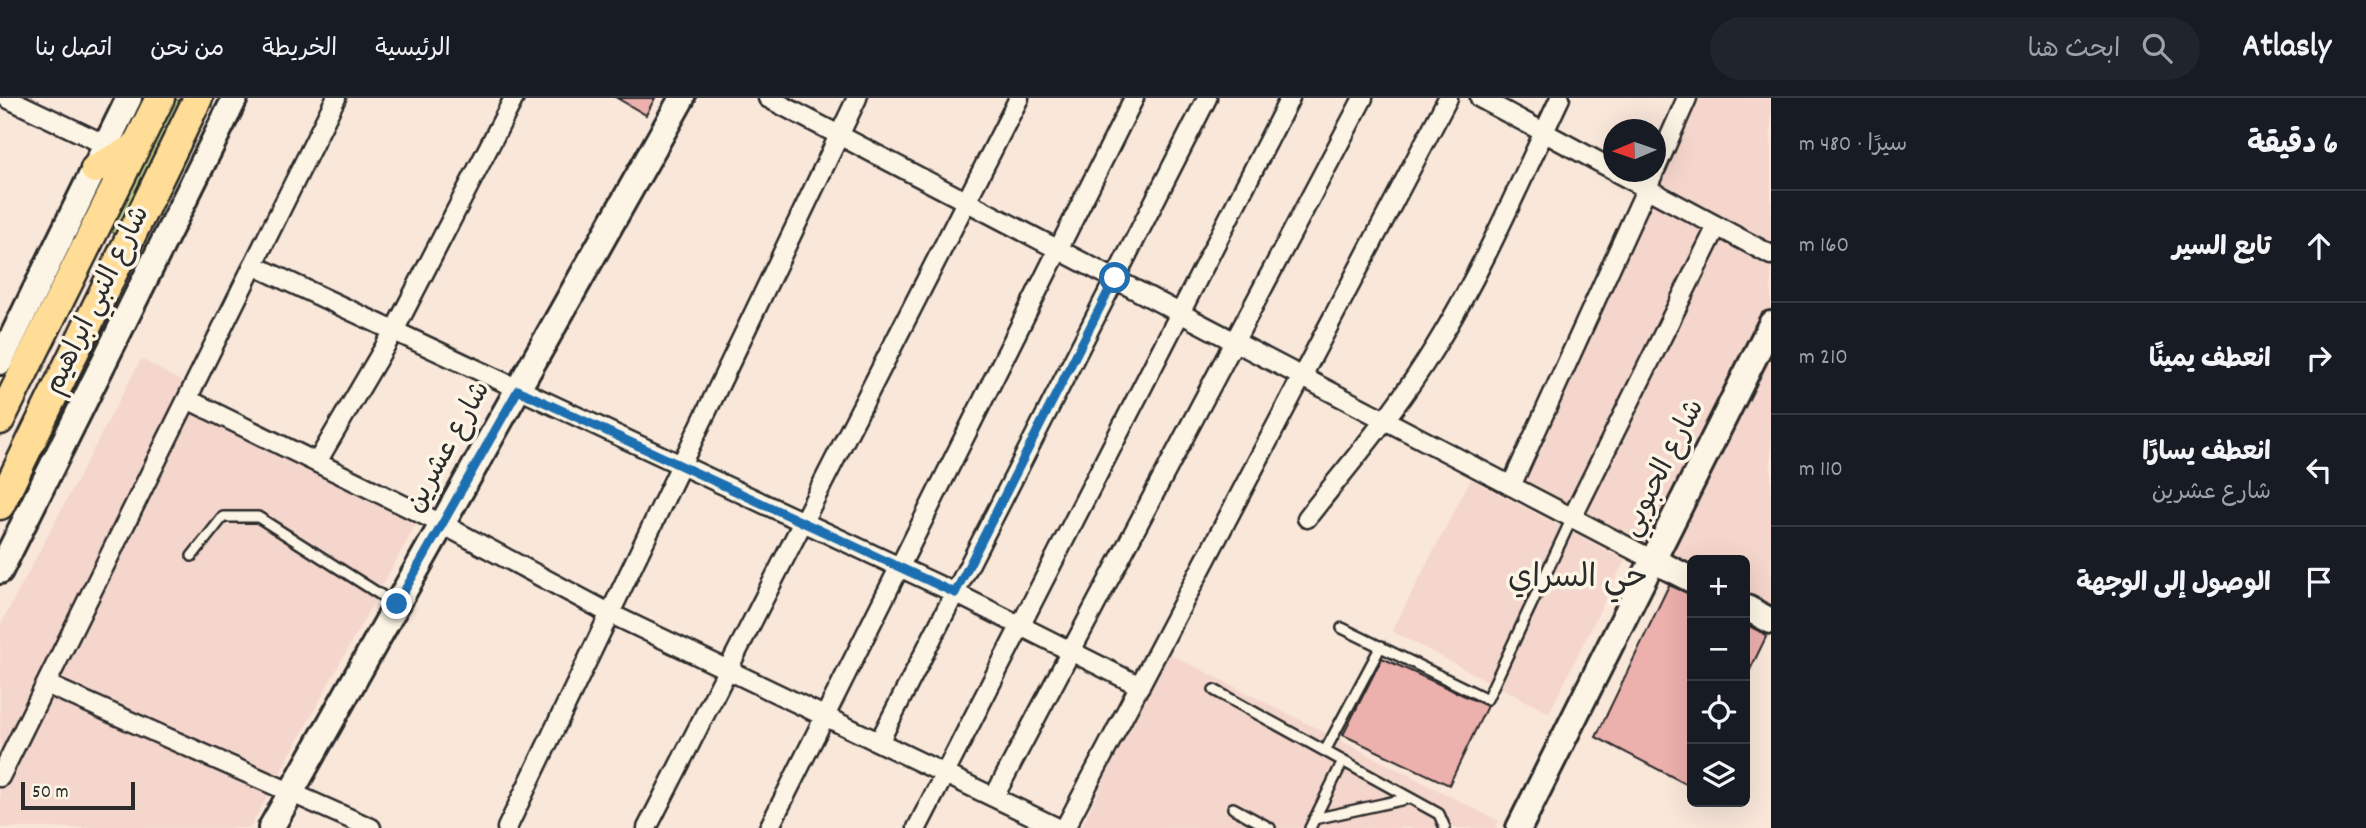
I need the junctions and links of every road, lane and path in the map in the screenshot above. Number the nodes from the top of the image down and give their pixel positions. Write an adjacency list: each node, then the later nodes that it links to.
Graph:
1 (7, 98): 24 (street)
2 (130, 98): 24 (street)
3 (160, 98): 23 (main road, شارع النبي ابراهيم)
4 (198, 98): 41 (main road, شارع النبي ابراهيم)
5 (234, 98): 57 (street)
6 (336, 98): 32 (street)
7 (514, 98): 36 (street)
8 (682, 98): 42 (street, شارع عشرين)
9 (768, 98): 21 (street)
10 (857, 98): 21 (street)
11 (1018, 98): 28 (street)
12 (1134, 98): 30 (street)
13 (1207, 98): 33 (street)
14 (1290, 98): 34 (street)
15 (1363, 98): 37 (street)
16 (1448, 98): 40 (street)
17 (1480, 98): 20 (street)
18 (1560, 98): 20 (street)
19 (1687, 98): 22 (street)
20 (1543, 132): 25 (street); 45 (street)
21 (837, 134): 28 (street); 47 (street)
22 (1666, 145)
23 (135, 148): 24 (main road); 39 (main road, شارع النبي ابراهيم)
24 (100, 157): 39 (street)
25 (1603, 164)
26 (1649, 182): 48 (street)
27 (1660, 182): 29 (street)
28 (966, 201): 30 (street); 52 (street)
29 (1717, 226): 31 (street); 51 (street)
30 (1059, 249): 33 (street); 56 (street)
31 (1771, 255)
32 (253, 265): 36 (street); 43 (street)
33 (1115, 278): 34 (street); 59 (street)
34 (1180, 313): 37 (street); 64 (street)
35 (1771, 324): 55 (street, شارع الحبوبي)
36 (394, 331): 42 (street); 46 (street)
37 (1235, 342): 40 (street); 67 (street)
38 (1771, 356): 55 (street, شارع الحبوبي)
39 (14, 364): 41 (main road); 44 (main road, شارع النبي ابراهيم)
40 (1302, 377): 45 (street); 70 (street)
41 (60, 381): 49 (main road, شارع النبي ابراهيم)
42 (518, 390): 47 (street); 53 (street, شارع عشرين)
43 (187, 399): 46 (street); 69 (street)
44 (0, 420)
45 (1384, 420): 48 (street); 50 (street)
46 (317, 463): 53 (street)
47 (680, 464): 52 (street); 62 (street)
48 (1511, 486): 51 (street)
49 (0, 505)
50 (1307, 518)
51 (1572, 518): 55 (street); 66 (lane)
52 (802, 523): 56 (street); 68 (street)
53 (442, 524): 60 (street, شارع عشرين); 62 (street)
54 (192, 556): 60 (lane)
55 (1659, 563): 58 (street); 93 (street, شارع الحبوبي); 94 (street, شارع الحبوبي)
56 (899, 567): 59 (street); 72 (street)
57 (0, 571)
58 (1687, 577)
59 (955, 593): 64 (street); 73 (street)
60 (397, 604): 78 (street, شارع عشرين)
61 (1750, 610): 63 (street)
62 (609, 613): 68 (street); 85 (street)
63 (1771, 621)
64 (1020, 625): 67 (street); 76 (street)
65 (1342, 628): 66 (lane)
66 (1381, 646): 74 (lane)
67 (1071, 651): 70 (street); 79 (street)
68 (727, 670): 72 (street); 86 (street)
69 (46, 684): 77 (street); 78 (street)
70 (1140, 686): 90 (street)
71 (1214, 690): 74 (lane)
72 (825, 716): 73 (street); 87 (street)
73 (879, 742): 76 (street)
74 (1325, 751): 75 (lane)
75 (1343, 761): 80 (lane); 82 (lane)
76 (945, 774): 79 (street); 88 (street)
77 (0, 777)
78 (292, 791): 83 (street, شارع عشرين); 84 (street)
79 (994, 797): 89 (street)
80 (1410, 798): 82 (lane); 92 (lane)
81 (1233, 808): 91 (lane)
82 (1312, 824)
83 (271, 828)
84 (371, 828)
85 (507, 828)
86 (647, 828)
87 (769, 828)
88 (917, 828)
89 (1058, 828)
90 (1065, 828)
91 (1270, 828)
92 (1445, 828)
93 (1519, 828)
94 (1536, 828)

